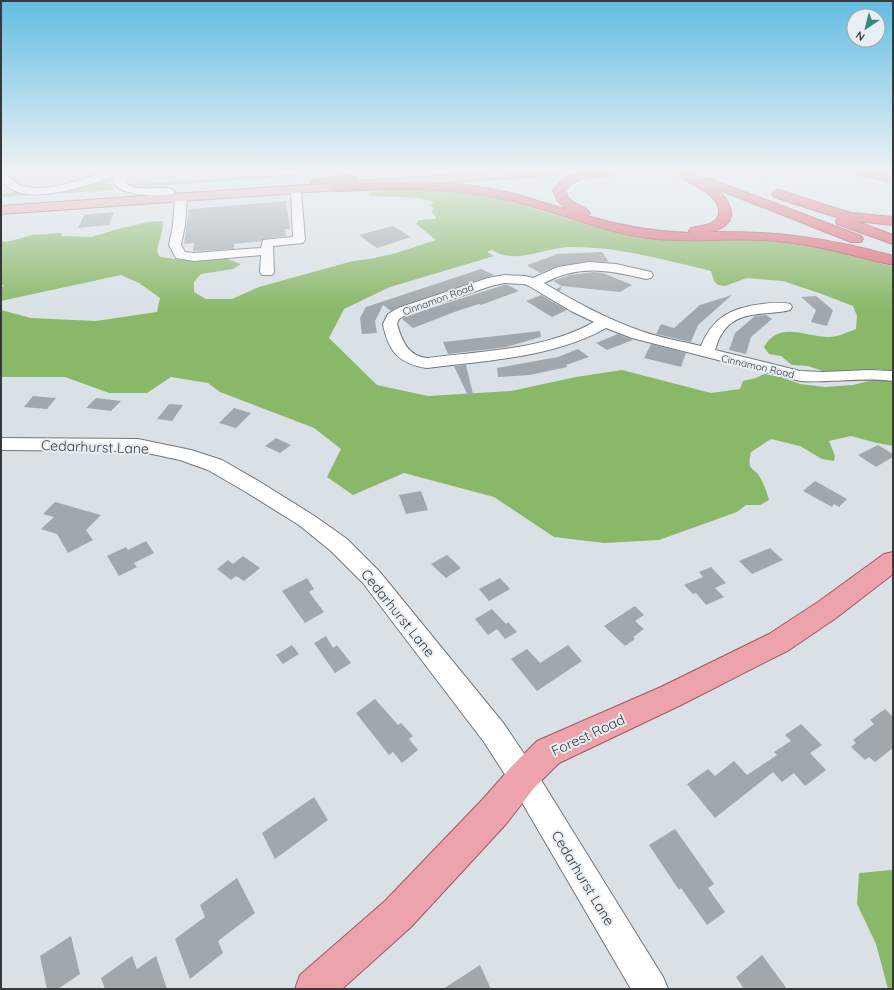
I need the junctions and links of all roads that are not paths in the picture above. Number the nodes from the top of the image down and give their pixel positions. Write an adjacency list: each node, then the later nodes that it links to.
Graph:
1 (178, 217): 11 (street)
2 (298, 217): 11 (street)
3 (577, 217): 13 (highway)
4 (593, 217): 5 (highway)
5 (724, 217)
6 (798, 217): 12 (highway)
7 (832, 217): 10 (highway)
8 (855, 217): 9 (highway)
9 (893, 221)
10 (893, 240)
11 (267, 251): 14 (street)
12 (893, 254)
13 (893, 261)
14 (267, 272)
15 (646, 275): 16 (street)
16 (534, 283): 18 (street, Cinnamon Road); 18 (street, Cinnamon Road)
17 (785, 307): 19 (street)
18 (605, 322): 19 (street, Cinnamon Road)
19 (706, 353): 20 (street, Cinnamon Road)
20 (893, 376)
21 (1, 444): 23 (street, Cedarhurst Lane)
22 (893, 561): 23 (main road, Forest Road)
23 (523, 777): 24 (main road, Forest Road); 25 (street, Cedarhurst Lane)
24 (314, 989)
25 (651, 989)

